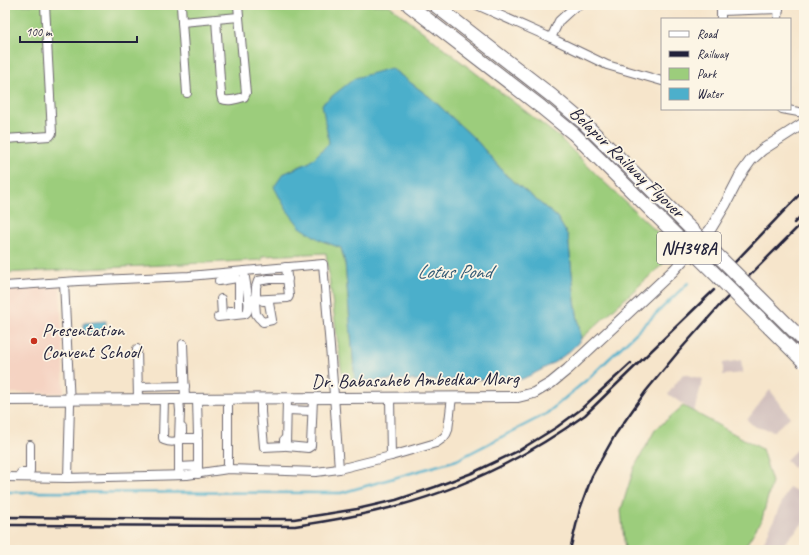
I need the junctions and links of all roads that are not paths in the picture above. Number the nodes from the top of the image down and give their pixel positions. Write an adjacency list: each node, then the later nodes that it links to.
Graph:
1 (45, 5): 20 (street)
2 (180, 5): 13 (street)
3 (238, 5): 10 (street)
4 (409, 5): 33 (highway, Belapur Railway Flyover / NH348A, bridge)
5 (435, 5): 30 (highway, Belapur Railway Flyover / NH348A, bridge)
6 (580, 5): 14 (street)
7 (481, 6): 14 (street)
8 (779, 7): 9 (street); 11 (street)
9 (721, 12)
10 (239, 17): 12 (street); 12 (street)
11 (778, 18)
12 (216, 19): 13 (street)
13 (182, 22): 16 (street)
14 (551, 38): 15 (street)
15 (661, 81)
16 (187, 93)
17 (788, 110): 18 (street)
18 (804, 113)
19 (804, 123): 36 (street, Dr. Babasaheb Ambedkar Marg)
20 (5, 139)
21 (286, 267): 22 (street); 23 (street); 39 (street)
22 (244, 271): 24 (street); 28 (street)
23 (288, 279): 28 (street); 28 (street)
24 (219, 280): 25 (street); 29 (street)
25 (64, 282): 26 (street); 48 (street)
26 (5, 286)
27 (221, 299): 29 (street)
28 (252, 304): 28 (street); 29 (street)
29 (220, 315)
30 (804, 341)
31 (183, 344): 34 (street)
32 (137, 349): 35 (street)
33 (804, 362)
34 (185, 386): 35 (street); 43 (street)
35 (138, 387): 41 (street)
36 (452, 397): 40 (street, Dr. Babasaheb Ambedkar Marg); 52 (street)
37 (261, 398): 45 (street, Dr. Babasaheb Ambedkar Marg); 46 (street, Dr. Babasaheb Ambedkar Marg); 46 (street)
38 (313, 398): 39 (street, Dr. Babasaheb Ambedkar Marg); 46 (street, Dr. Babasaheb Ambedkar Marg); 50 (street)
39 (334, 398): 40 (street, Dr. Babasaheb Ambedkar Marg); 54 (street)
40 (390, 398): 52 (street)
41 (138, 399): 42 (street, Dr. Babasaheb Ambedkar Marg); 48 (street, Dr. Babasaheb Ambedkar Marg)
42 (164, 399): 43 (street, Dr. Babasaheb Ambedkar Marg); 43 (street)
43 (182, 399): 44 (street, Dr. Babasaheb Ambedkar Marg); 44 (street)
44 (197, 399): 45 (street, Dr. Babasaheb Ambedkar Marg)
45 (228, 399): 53 (street)
46 (286, 399): 49 (street)
47 (5, 400): 48 (street, Dr. Babasaheb Ambedkar Marg)
48 (70, 400): 58 (street)
49 (287, 410): 50 (street); 50 (street)
50 (312, 412)
51 (30, 445): 57 (street)
52 (391, 456): 54 (street)
53 (228, 469): 54 (street); 55 (street)
54 (339, 469)
55 (198, 470): 56 (street); 56 (street)
56 (183, 471): 58 (street)
57 (13, 474): 58 (street)
58 (68, 478)

